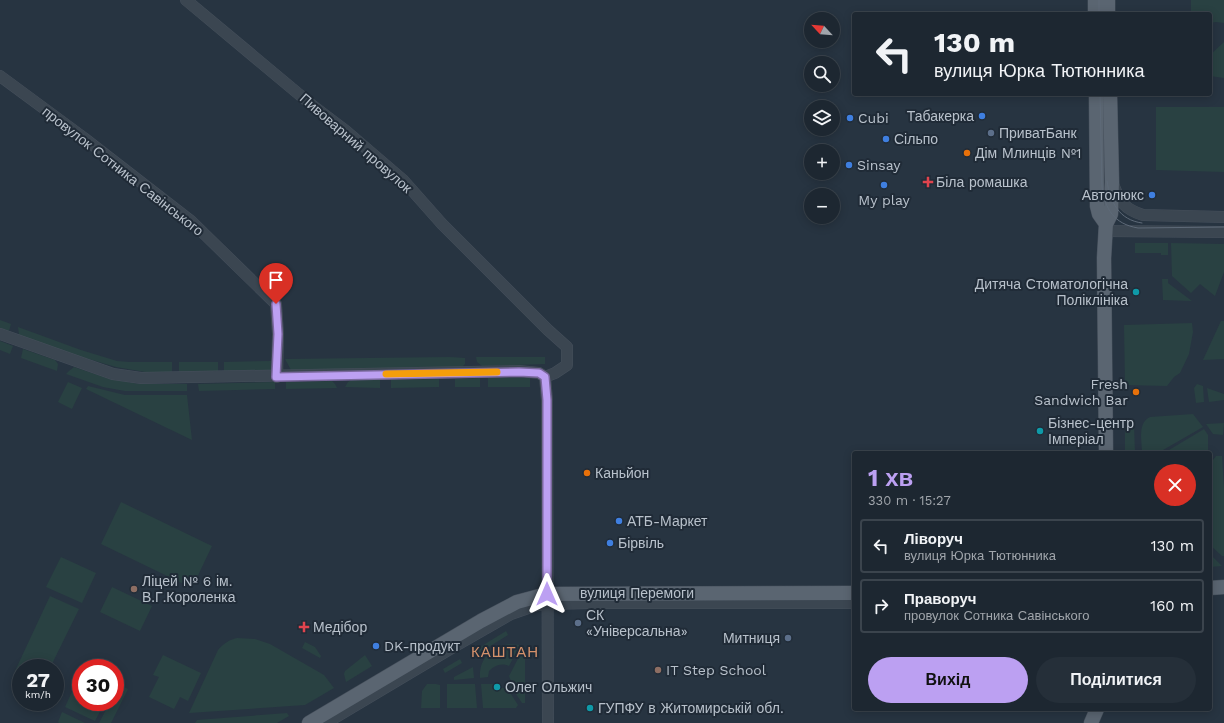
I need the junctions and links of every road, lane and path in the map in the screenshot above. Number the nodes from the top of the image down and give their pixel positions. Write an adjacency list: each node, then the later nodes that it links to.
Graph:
1 (186, 0): 15 (street, Пивоварний провулок)
2 (1095, 0): 4 (main road)
3 (1108, 0): 5 (main road)
4 (1095, 12)
5 (1108, 12)
6 (0, 76): 14 (street, провулок Сотника Савінського)
7 (1096, 96): 11 (main road)
8 (1110, 96): 9 (main road)
9 (1112, 182): 10 (street); 11 (main road)
10 (1224, 217)
11 (1105, 228): 12 (street); 16 (main road)
12 (1224, 232)
13 (0, 334): 14 (street)
14 (276, 377): 15 (street)
15 (545, 377): 22 (street)
16 (1106, 451)
17 (1224, 587): 18 (main road)
18 (1212, 588)
19 (852, 593): 22 (main road, вулиця Перемоги)
20 (1212, 595): 21 (main road)
21 (1224, 595)
22 (547, 599): 23 (street, вулиця Перемоги); 25 (main road, вулиця Перемоги); 26 (street, вулиця Перемоги); 27 (street)
23 (852, 603)
24 (1096, 711): 28 (main road)
25 (309, 723)
26 (326, 723)
27 (548, 723)
28 (1091, 723)

